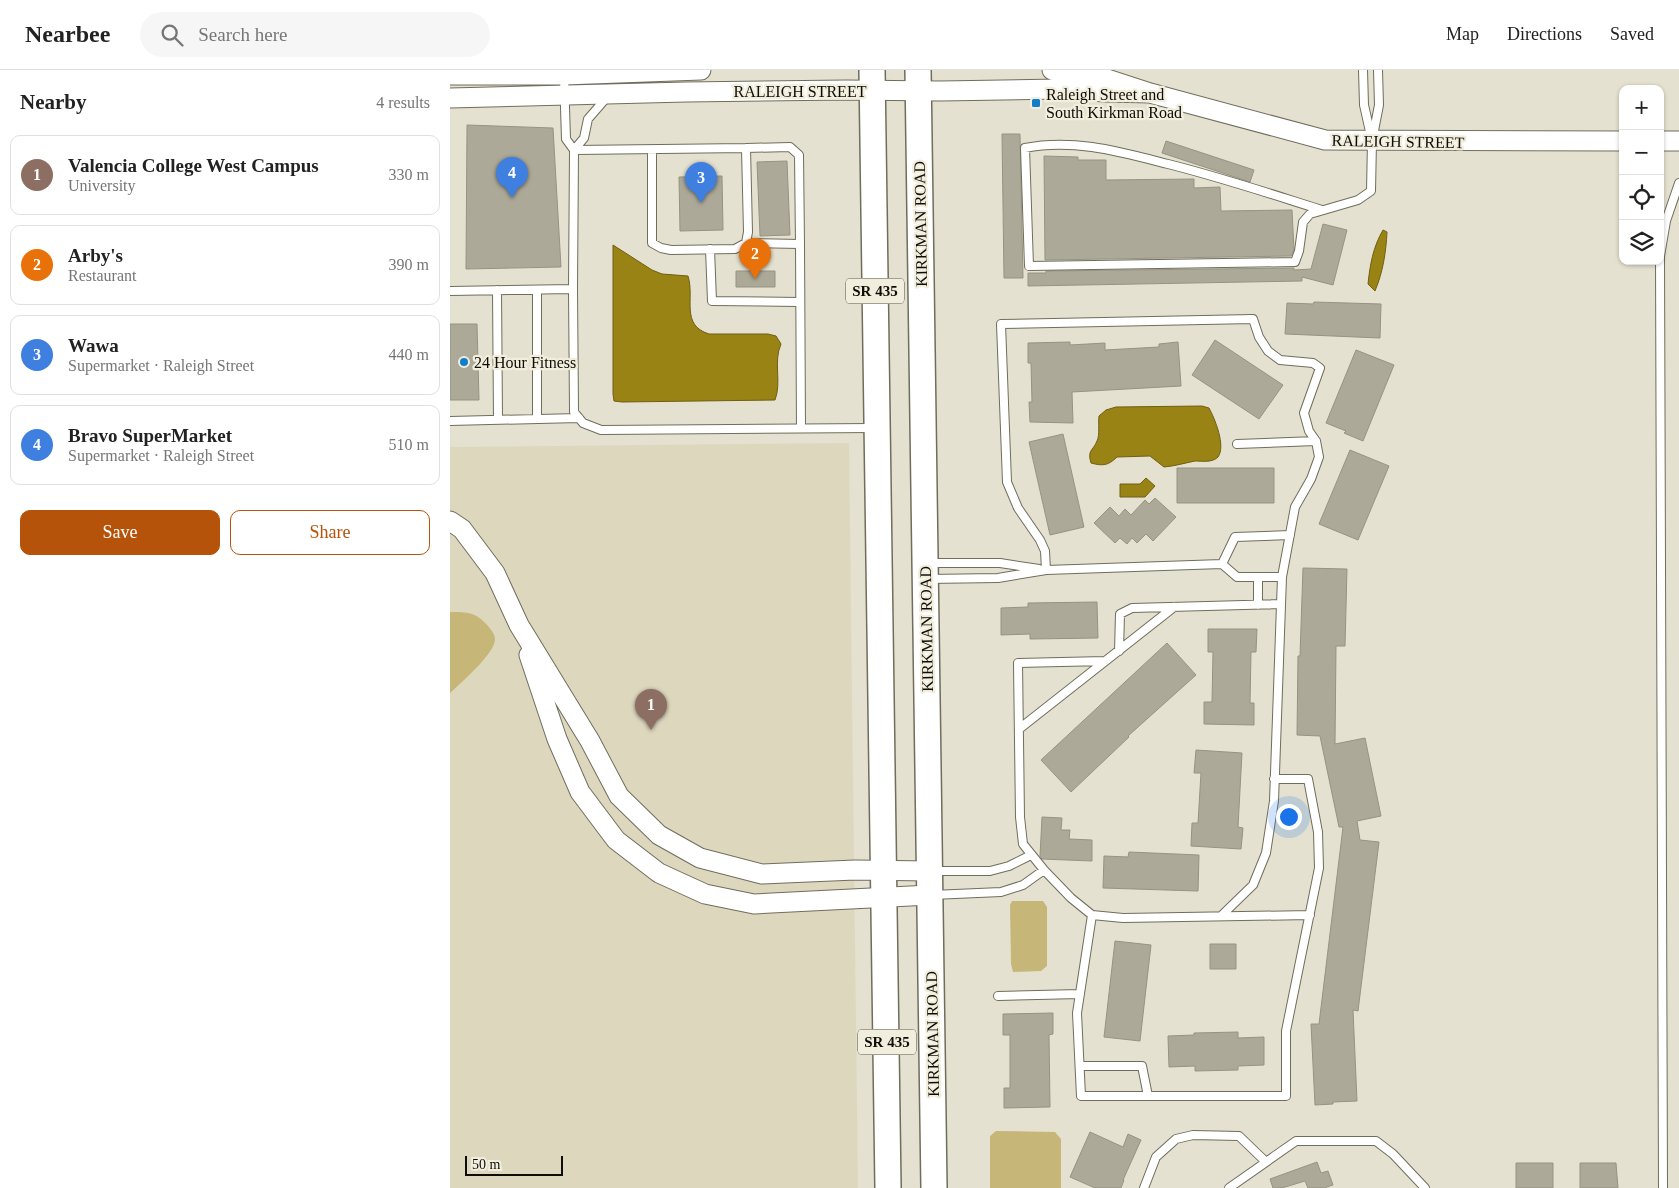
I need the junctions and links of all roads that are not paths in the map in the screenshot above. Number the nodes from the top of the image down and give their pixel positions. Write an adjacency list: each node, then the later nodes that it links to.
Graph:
1 (701, 70): 5 (street)
2 (1052, 70): 7 (street, RALEIGH STREET)
3 (1364, 70): 15 (lane)
4 (1378, 70): 15 (lane)
5 (587, 72): 6 (street)
6 (564, 73): 8 (street); 13 (lane)
7 (1105, 74): 11 (street, RALEIGH STREET)
8 (450, 75)
9 (872, 80): 10 (street, RALEIGH STREET); 12 (street, RALEIGH STREET); 39 (main road, SR 435)
10 (918, 80): 11 (street, RALEIGH STREET); 46 (main road, KIRKMAN ROAD / SR 435)
11 (1150, 93): 15 (street, RALEIGH STREET)
12 (610, 94): 13 (street, RALEIGH STREET); 20 (lane)
13 (565, 95): 14 (street, RALEIGH STREET); 20 (lane)
14 (450, 98)
15 (1372, 141): 16 (street, RALEIGH STREET); 23 (lane)
16 (1619, 141)
17 (1664, 141): 18 (street)
18 (1679, 141)
19 (746, 148): 21 (lane); 25 (lane); 26 (lane)
20 (574, 150): 21 (lane); 31 (lane)
21 (652, 150): 27 (lane)
22 (1679, 183): 24 (lane)
23 (1322, 210): 23 (lane)
24 (1664, 233)
25 (746, 243): 26 (lane); 27 (lane)
26 (800, 244): 33 (lane)
27 (710, 249): 33 (lane)
28 (1660, 265): 76 (lane)
29 (497, 290): 30 (lane); 32 (lane); 36 (lane)
30 (537, 290): 31 (lane); 35 (lane)
31 (573, 290): 34 (lane)
32 (450, 291)
33 (800, 302): 38 (lane)
34 (579, 418): 35 (lane); 38 (lane)
35 (537, 419): 36 (lane)
36 (498, 420): 37 (lane)
37 (450, 421)
38 (801, 428): 39 (lane)
39 (878, 428): 58 (main road, SR 435)
40 (1316, 441): 41 (lane); 43 (lane); 45 (lane)
41 (1237, 444)
42 (450, 521): 52 (street)
43 (1290, 535): 44 (lane); 48 (lane)
44 (1222, 564): 45 (lane); 47 (lane)
45 (1046, 570): 46 (lane); 46 (lane)
46 (925, 571): 60 (main road, KIRKMAN ROAD / SR 435)
47 (1258, 577): 48 (lane); 50 (lane)
48 (1282, 577): 49 (lane)
49 (1281, 604): 50 (lane); 56 (lane)
50 (1258, 605): 51 (lane)
51 (1175, 607): 53 (lane); 53 (lane)
52 (519, 625): 58 (street); 62 (street)
53 (1118, 651): 54 (lane)
54 (1105, 661): 55 (lane); 55 (lane)
55 (1019, 729): 57 (lane)
56 (1274, 778): 64 (lane); 65 (lane)
57 (1031, 855): 59 (lane); 60 (lane)
58 (884, 870): 60 (street); 62 (main road, SR 435)
59 (1044, 870): 61 (lane); 63 (lane)
60 (930, 871): 61 (main road, KIRKMAN ROAD / SR 435)
61 (930, 895): 62 (street); 72 (main road, KIRKMAN ROAD / SR 435)
62 (885, 897): 71 (main road, SR 435)
63 (1092, 915): 65 (lane); 66 (lane)
64 (1310, 915): 65 (lane); 69 (lane)
65 (1221, 916)
66 (1080, 994): 67 (lane); 68 (lane)
67 (998, 996)
68 (1080, 1066): 69 (lane); 69 (lane)
69 (1148, 1096)
70 (1266, 1162): 73 (lane); 74 (lane); 75 (lane)
71 (888, 1188)
72 (934, 1188)
73 (1144, 1188)
74 (1229, 1188)
75 (1425, 1188)
76 (1662, 1188)

